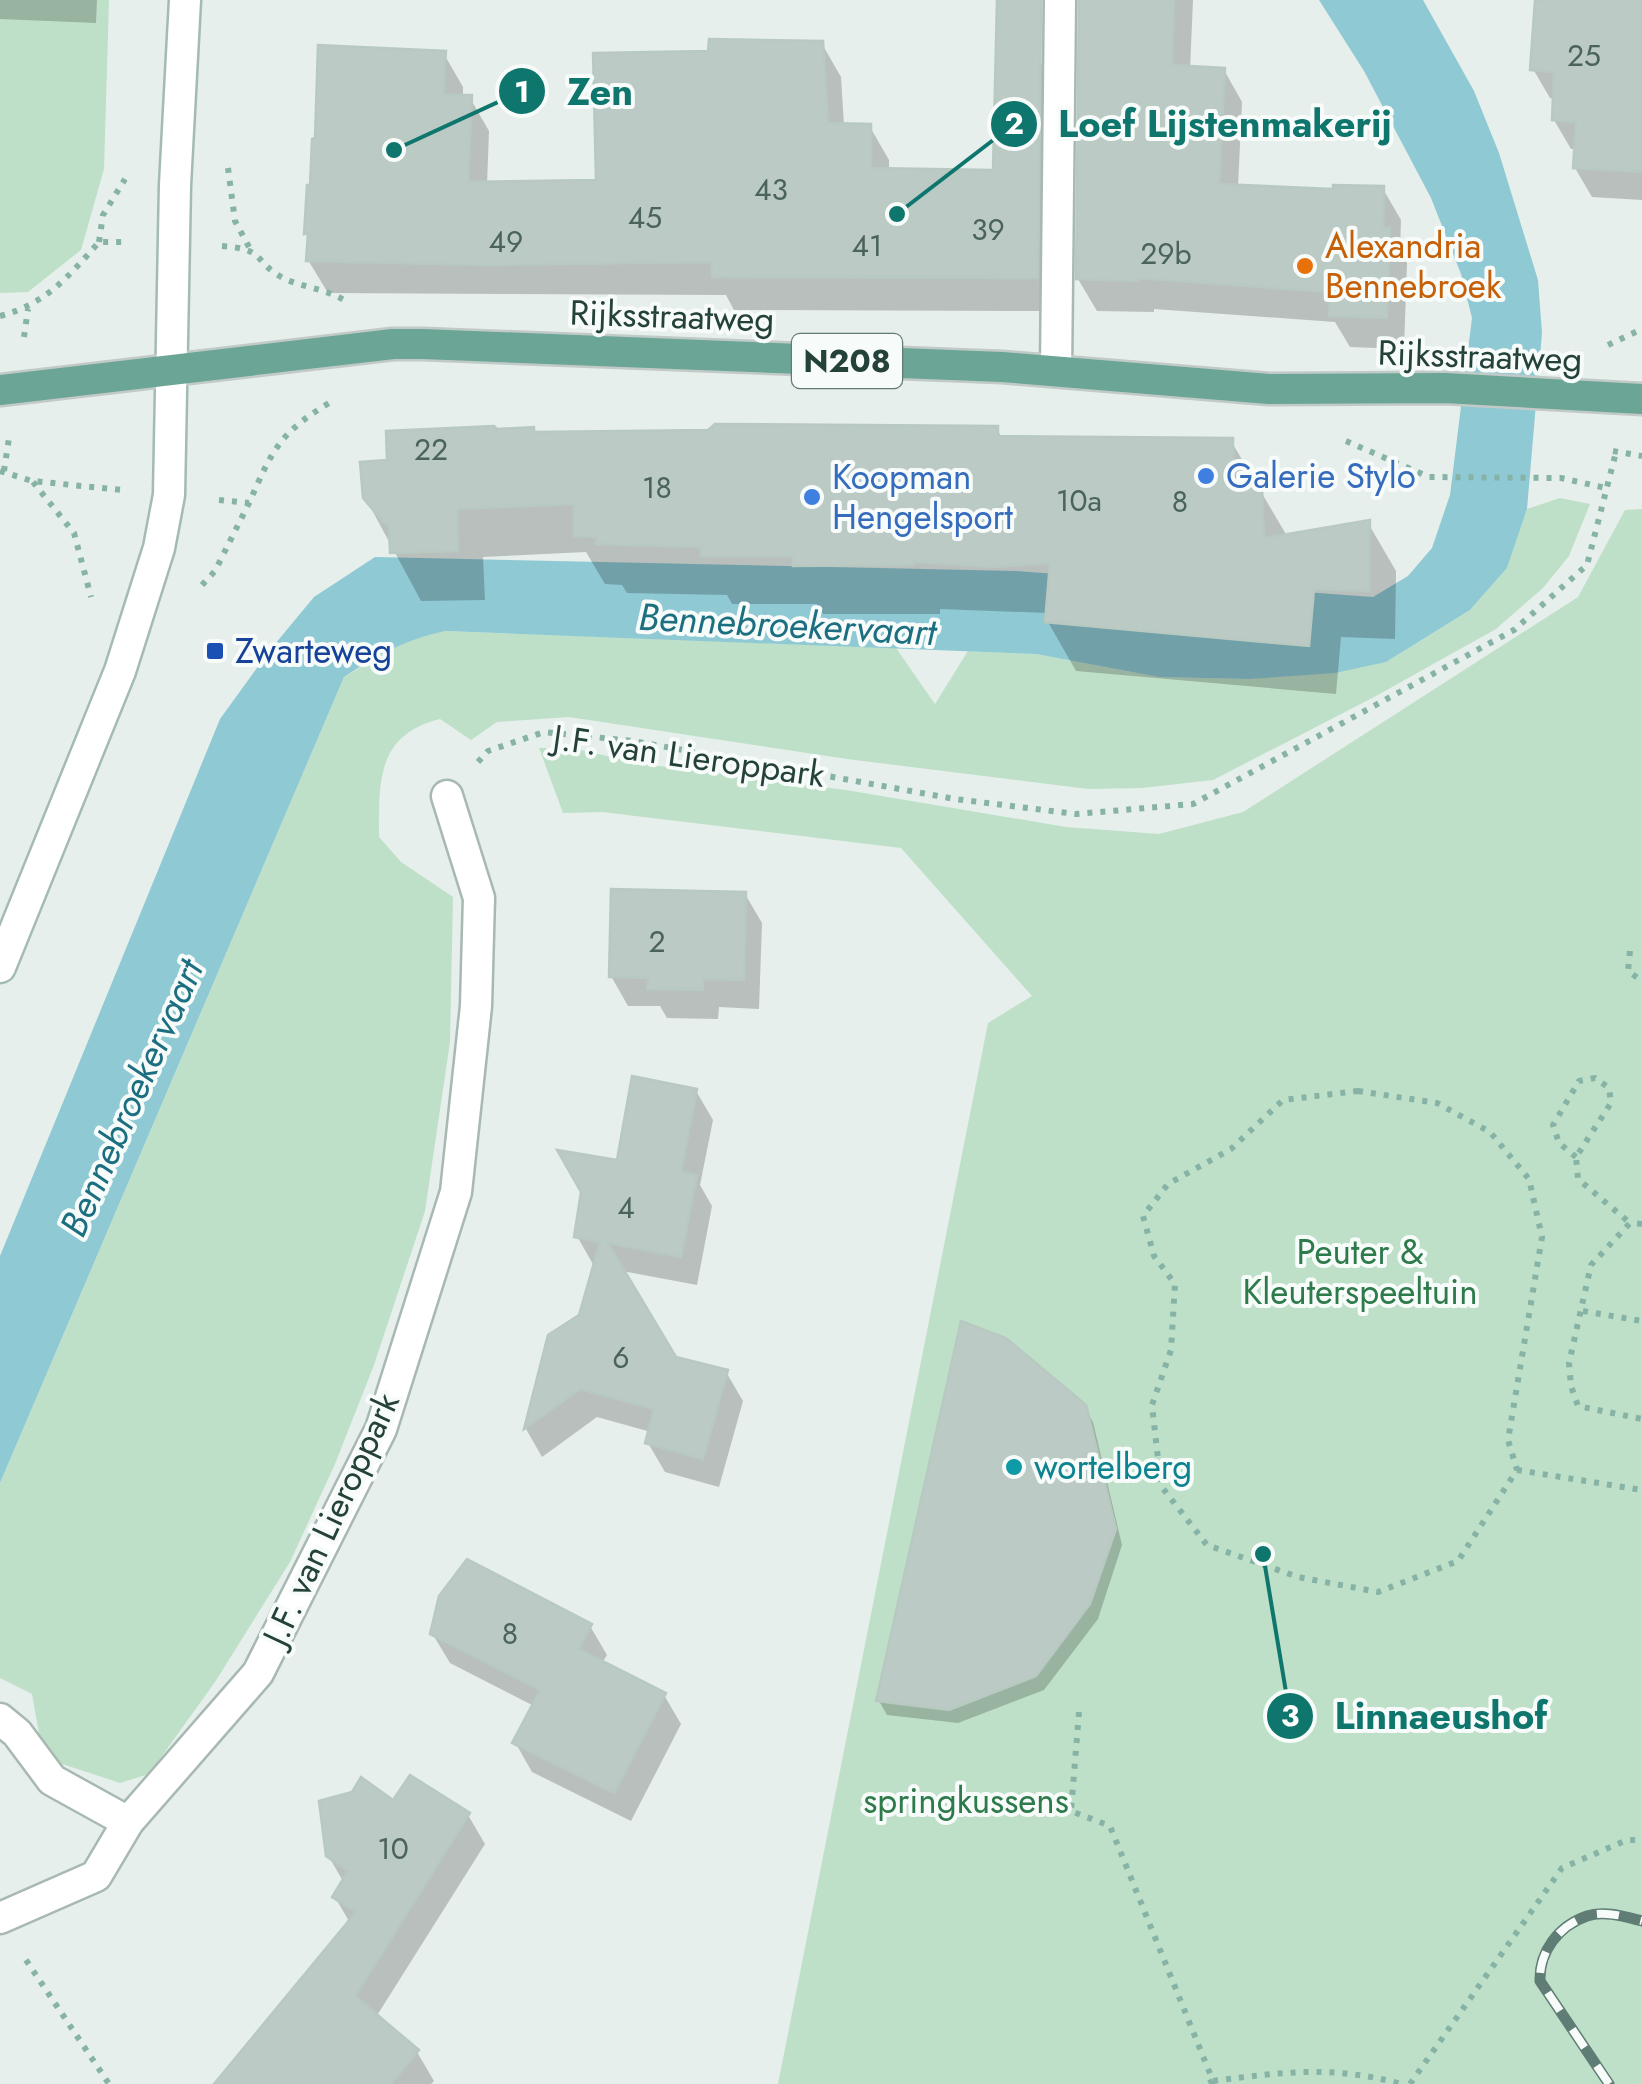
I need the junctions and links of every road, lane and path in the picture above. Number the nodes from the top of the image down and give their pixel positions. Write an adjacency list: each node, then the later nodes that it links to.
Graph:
1 (185, 0): 3 (street)
2 (1060, 0): 4 (street)
3 (171, 369): 4 (main road, Rijksstraatweg / N208); 5 (main road, Rijksstraatweg / N208); 11 (street)
4 (1056, 372): 6 (main road, Rijksstraatweg / N208)
5 (0, 390)
6 (1642, 399)
7 (1642, 456): 10 (path, J.F. van Lieroppark)
8 (1429, 477): 10 (path)
9 (32, 481): 11 (path)
10 (1606, 488): 12 (path, J.F. van Lieroppark)
11 (120, 670): 14 (street)
12 (447, 796): 26 (street, J.F. van Lieroppark)
13 (1630, 951): 15 (path)
14 (0, 968)
15 (1642, 982)
16 (1576, 1157): 16 (path); 17 (path)
17 (1630, 1223): 18 (path); 19 (path)
18 (1642, 1224)
19 (1583, 1311): 20 (path); 21 (path)
20 (1642, 1320)
21 (1642, 1420)
22 (1517, 1470): 22 (path); 23 (path)
23 (1642, 1490)
24 (1079, 1712): 30 (path)
25 (0, 1718): 26 (street)
26 (128, 1822): 28 (street, J.F. van Lieroppark)
27 (1642, 1840): 33 (path)
28 (0, 1918)
29 (22, 1954): 31 (path)
30 (1210, 2082): 32 (path)
31 (109, 2084)
32 (1402, 2084)
33 (1410, 2084)

